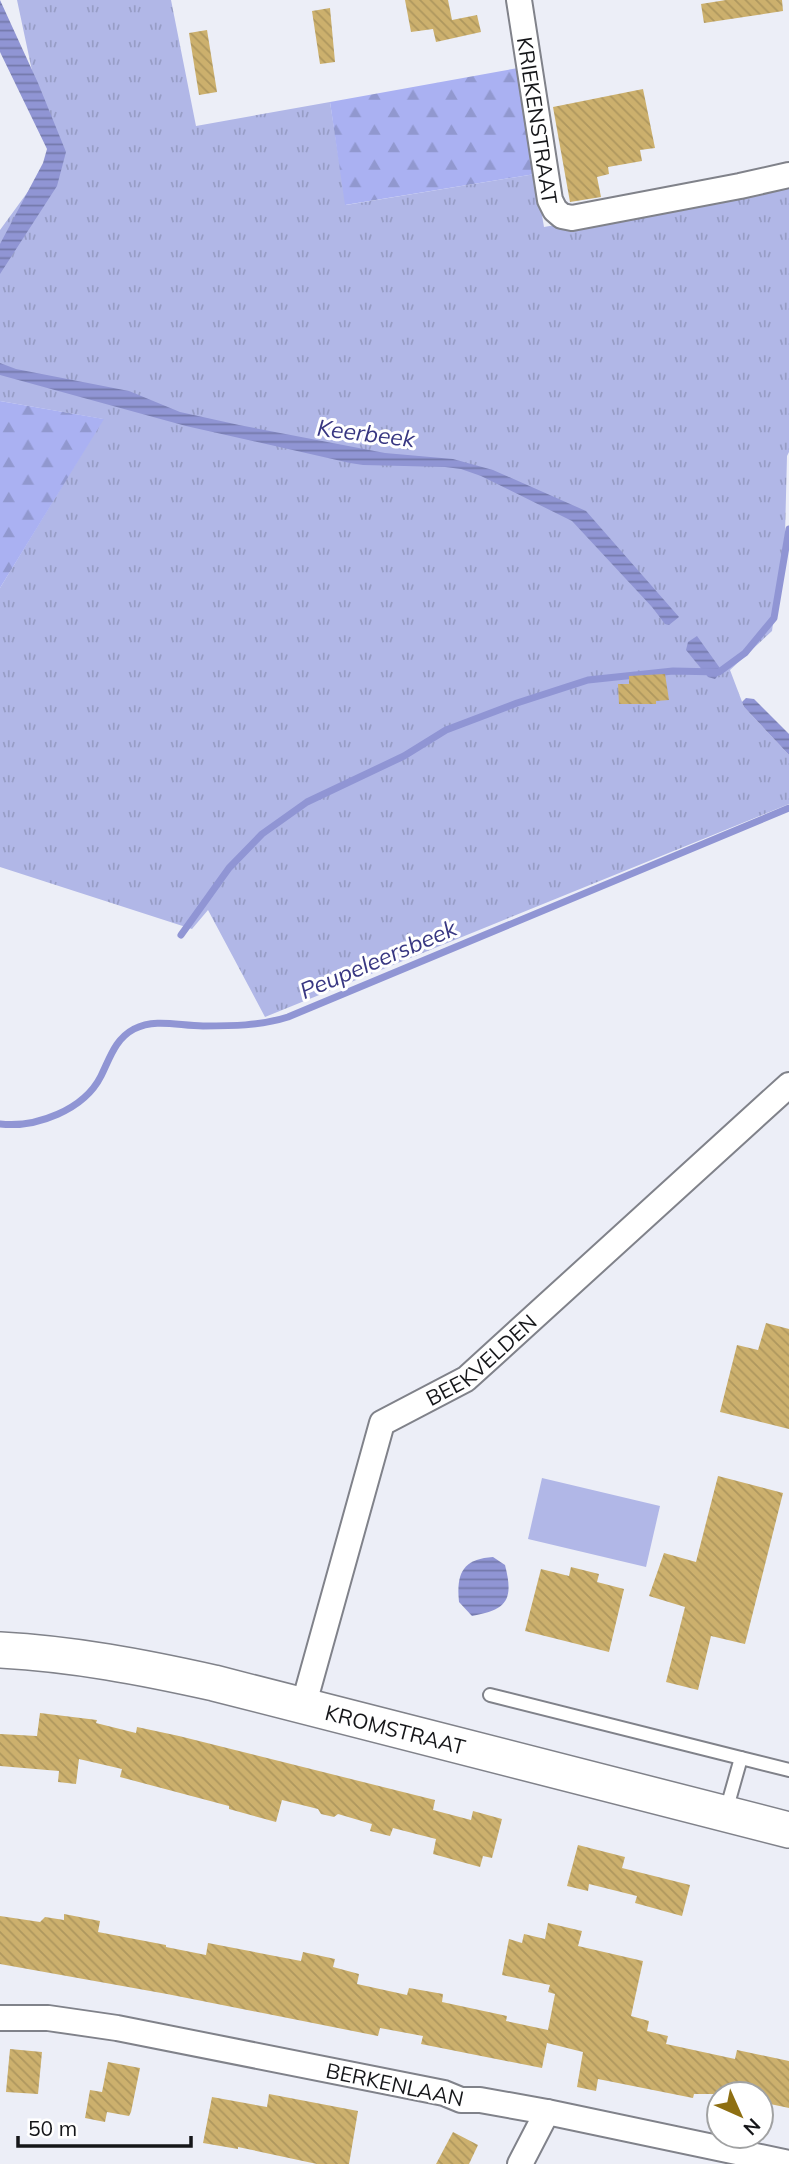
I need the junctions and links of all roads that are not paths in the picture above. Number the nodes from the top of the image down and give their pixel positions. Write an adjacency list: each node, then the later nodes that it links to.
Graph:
1 (519, 0): 2 (street, KRIEKENSTRAAT)
2 (789, 175)
3 (789, 1085): 6 (street, BEEKVELDEN)
4 (0, 1650): 6 (main road, KROMSTRAAT)
5 (490, 1695): 7 (lane)
6 (303, 1707): 9 (main road, KROMSTRAAT)
7 (741, 1758): 8 (lane); 9 (lane)
8 (789, 1770)
9 (725, 1813): 10 (main road, KROMSTRAAT)
10 (789, 1830)
11 (0, 2018): 12 (street, BERKENLAAN)
12 (547, 2112): 13 (street); 14 (street, BERKENLAAN)
13 (520, 2164)
14 (789, 2164)

